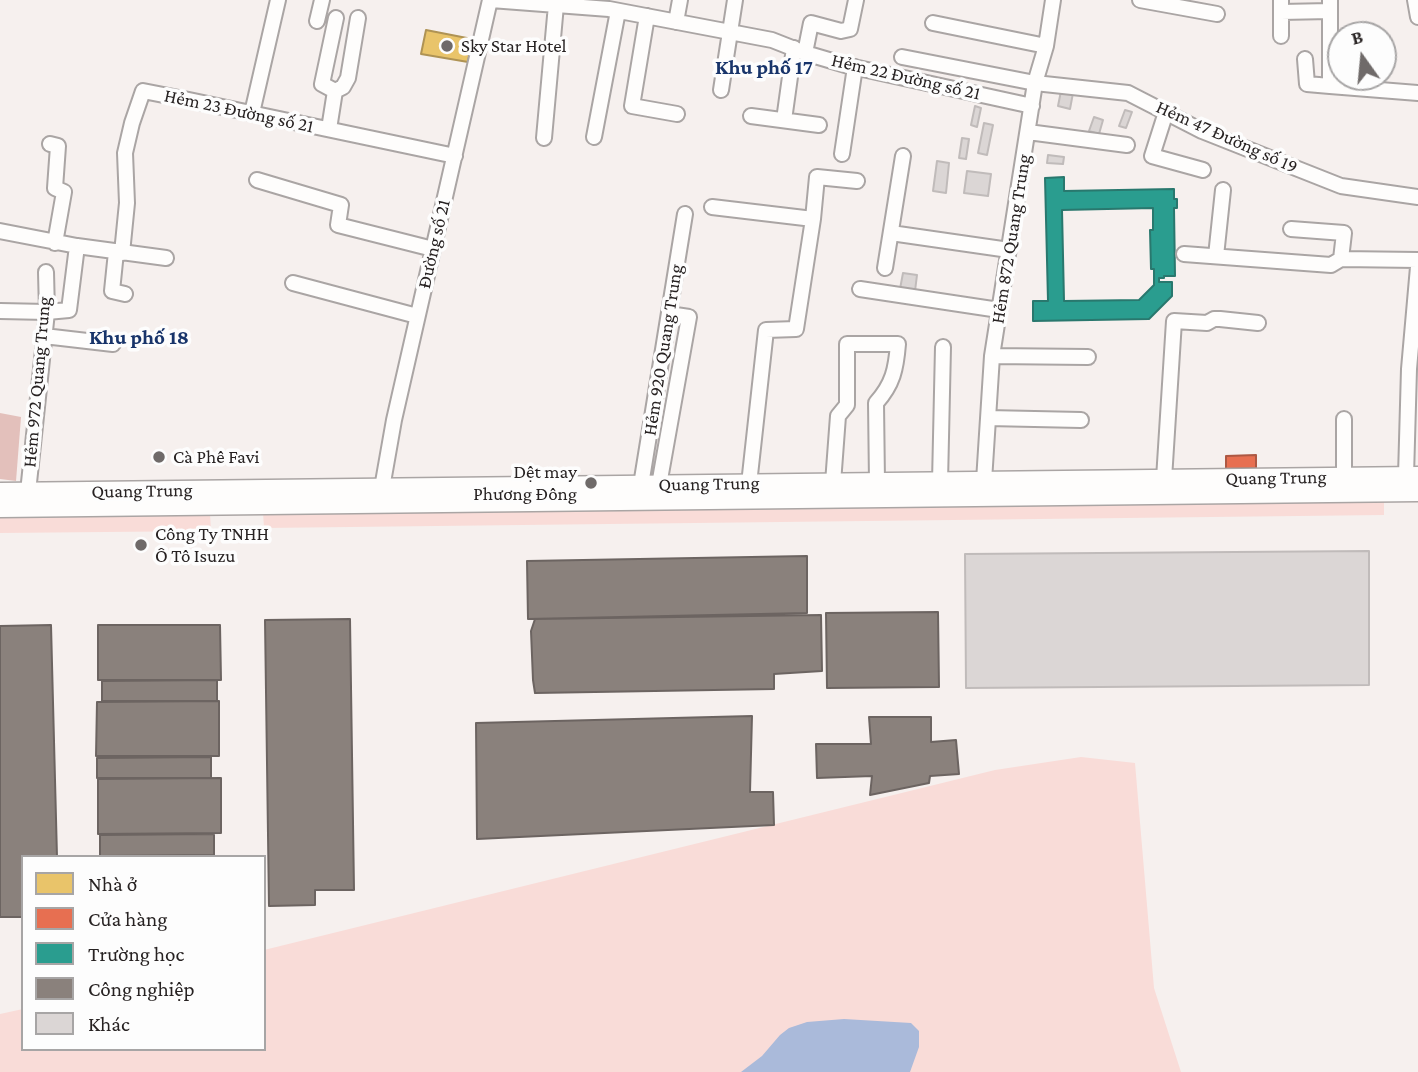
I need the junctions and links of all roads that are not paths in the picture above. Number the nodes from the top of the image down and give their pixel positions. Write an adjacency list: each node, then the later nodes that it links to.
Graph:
1 (278, 0): 37 (street)
2 (322, 0): 19 (street)
3 (491, 0): 10 (street, Hẻm 22 Đường số 21); 49 (street, Đường số 21)
4 (680, 0): 20 (street)
5 (735, 0): 22 (street)
6 (856, 0): 25 (street)
7 (1053, 0): 24 (street, Hẻm 872 Quang Trung)
8 (1140, 0): 14 (street)
9 (1415, 0): 18 (street)
10 (556, 5): 13 (street, Hẻm 22 Đường số 21); 45 (street)
11 (1330, 5): 12 (street)
12 (1281, 6): 23 (street)
13 (618, 11): 15 (street, Hẻm 22 Đường số 21); 44 (street)
14 (1217, 14)
15 (647, 16): 20 (street, Hẻm 22 Đường số 21); 38 (street)
16 (336, 18): 32 (street)
17 (358, 18): 32 (street)
18 (1418, 18)
19 (317, 21)
20 (676, 22): 22 (street, Hẻm 22 Đường số 21)
21 (933, 23): 24 (street)
22 (730, 32): 25 (street, Hẻm 22 Đường số 21); 31 (street)
23 (1282, 36)
24 (1046, 46): 29 (street, Hẻm 872 Quang Trung)
25 (800, 50): 28 (street, Hẻm 22 Đường số 21); 40 (street)
26 (902, 57): 29 (street, Hẻm 47 Đường số 19)
27 (1305, 59): 30 (street)
28 (855, 67): 35 (street, Hẻm 22 Đường số 21); 48 (street)
29 (1035, 83): 35 (street, Hẻm 872 Quang Trung); 36 (street, Hẻm 47 Đường số 19)
30 (1327, 86)
31 (721, 90)
32 (335, 91): 42 (street)
33 (1393, 91): 34 (street)
34 (1418, 93)
35 (1032, 106): 43 (street, Hẻm 872 Quang Trung)
36 (1166, 112): 51 (street); 55 (street, Hẻm 47 Đường số 19)
37 (252, 113): 42 (street, Hẻm 23 Đường số 21); 66 (street, Hẻm 23 Đường số 21)
38 (677, 114)
39 (751, 116): 40 (street)
40 (784, 120): 41 (street)
41 (819, 125)
42 (329, 130): 49 (street, Hẻm 23 Đường số 21)
43 (1028, 132): 47 (street); 65 (street, Hẻm 872 Quang Trung)
44 (594, 137)
45 (544, 138)
46 (50, 144): 62 (street)
47 (1127, 145)
48 (842, 154)
49 (455, 156): 64 (street, Đường số 21)
50 (902, 156): 61 (street)
51 (1203, 170)
52 (257, 180): 64 (street)
53 (857, 181): 58 (street)
54 (1223, 190): 68 (street)
55 (1418, 197)
56 (712, 207): 58 (street)
57 (685, 214): 81 (street, Hẻm 920 Quang Trung)
58 (813, 219): 99 (street)
59 (1291, 229): 70 (street)
60 (0, 230): 62 (street)
61 (891, 233): 65 (street); 73 (street)
62 (55, 243): 63 (street)
63 (77, 246): 66 (street); 80 (street)
64 (433, 249): 82 (street, Đường số 21)
65 (1009, 250): 78 (street, Hẻm 872 Quang Trung)
66 (119, 253): 69 (street); 77 (street)
67 (1184, 254): 68 (street)
68 (1216, 256): 70 (street)
69 (166, 258)
70 (1342, 259): 71 (street)
71 (1418, 260)
72 (1418, 267): 84 (street)
73 (885, 268)
74 (46, 272): 80 (street, Hẻm 972 Quang Trung)
75 (293, 283): 82 (street)
76 (860, 289): 78 (street)
77 (125, 294)
78 (999, 310): 88 (street, Hẻm 872 Quang Trung)
79 (0, 311): 80 (street)
80 (47, 312): 85 (street, Hẻm 972 Quang Trung)
81 (669, 314): 101 (street, Hẻm 920 Quang Trung); 101 (street)
82 (418, 316): 104 (street, Đường số 21)
83 (1258, 323): 94 (street)
84 (1415, 325): 100 (street)
85 (44, 336): 86 (street); 103 (street, Hẻm 972 Quang Trung)
86 (114, 344)
87 (943, 347): 97 (street)
88 (992, 356): 89 (street); 90 (street, Hẻm 872 Quang Trung)
89 (1088, 357)
90 (988, 418): 92 (street); 95 (street, Hẻm 872 Quang Trung)
91 (1344, 419): 93 (street)
92 (1081, 420)
93 (1344, 477): 94 (main road, Quang Trung); 100 (main road, Quang Trung)
94 (1164, 479): 95 (main road, Quang Trung)
95 (984, 481): 97 (main road, Quang Trung)
96 (877, 482): 97 (main road, Quang Trung); 98 (main road, Quang Trung); 98 (street)
97 (940, 482)
98 (833, 483): 99 (main road, Quang Trung)
99 (749, 484): 101 (main road, Quang Trung)
100 (1412, 484): 104 (main road, Quang Trung)
101 (650, 485): 104 (main road, Quang Trung)
102 (0, 492): 103 (main road, Quang Trung)
103 (27, 492): 105 (main road, Quang Trung)
104 (381, 496): 105 (main road, Quang Trung)
105 (236, 497): 106 (main road, Quang Trung)
106 (0, 508)

